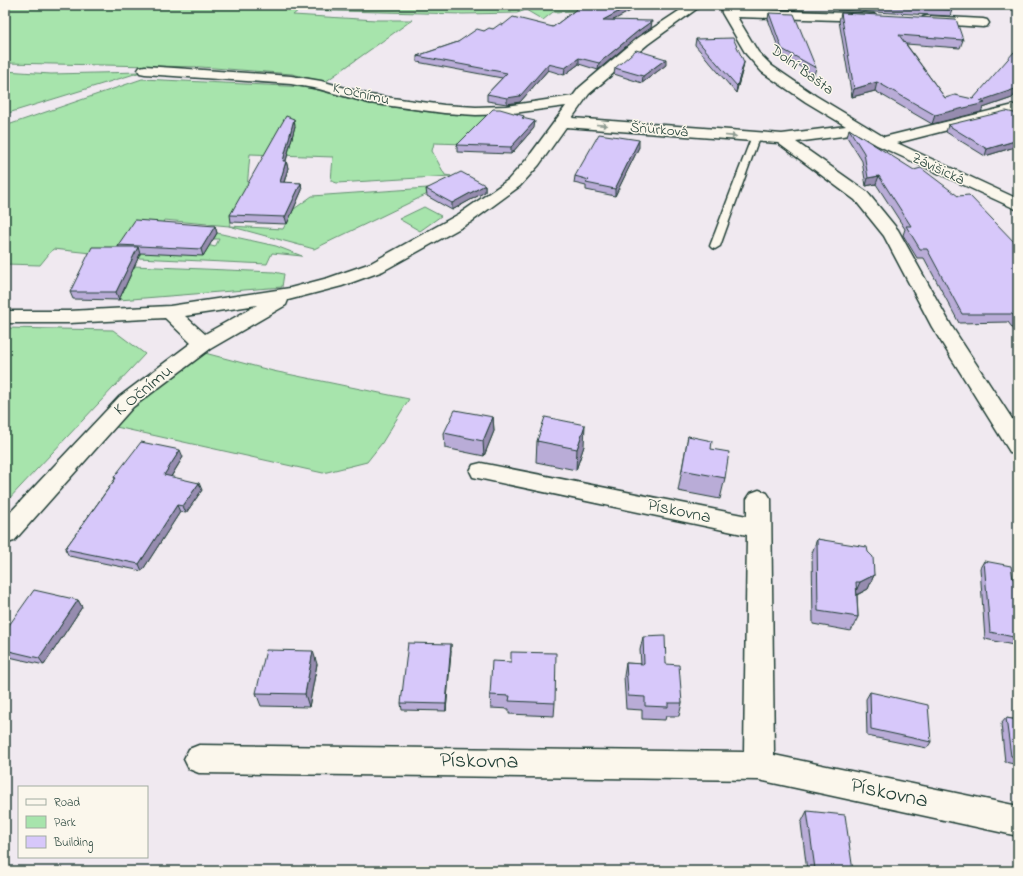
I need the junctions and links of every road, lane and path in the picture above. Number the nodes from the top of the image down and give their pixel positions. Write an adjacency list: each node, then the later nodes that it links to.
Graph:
1 (696, 5): 7 (street, K Očnímu)
2 (727, 9): 3 (street); 10 (street, Dolní Bašta)
3 (884, 18)
4 (914, 19): 5 (street)
5 (983, 22)
6 (145, 70): 7 (street, K Očnímu)
7 (576, 100): 9 (street, K Očnímu)
8 (1018, 108): 13 (street)
9 (563, 122): 11 (street, Šňůrková, one-way to 11); 16 (street, K Očnímu)
10 (859, 129): 12 (street, Šňůrková); 13 (street, Závišická)
11 (755, 138): 12 (street, Šňůrková); 15 (lane)
12 (782, 139): 20 (street)
13 (882, 142): 14 (street, Závišická)
14 (1017, 204)
15 (716, 246)
16 (290, 294): 17 (street, K Očnímu); 19 (street, K Očnímu)
17 (170, 312): 18 (street, K Očnímu); 19 (street)
18 (5, 317)
19 (203, 344): 24 (street, K Očnímu)
20 (1018, 446)
21 (481, 471): 23 (street, Pískovna)
22 (759, 499): 23 (street)
23 (759, 528): 26 (street)
24 (5, 534)
25 (199, 759): 26 (street, Pískovna)
26 (759, 766): 27 (street, Pískovna)
27 (1018, 821)

